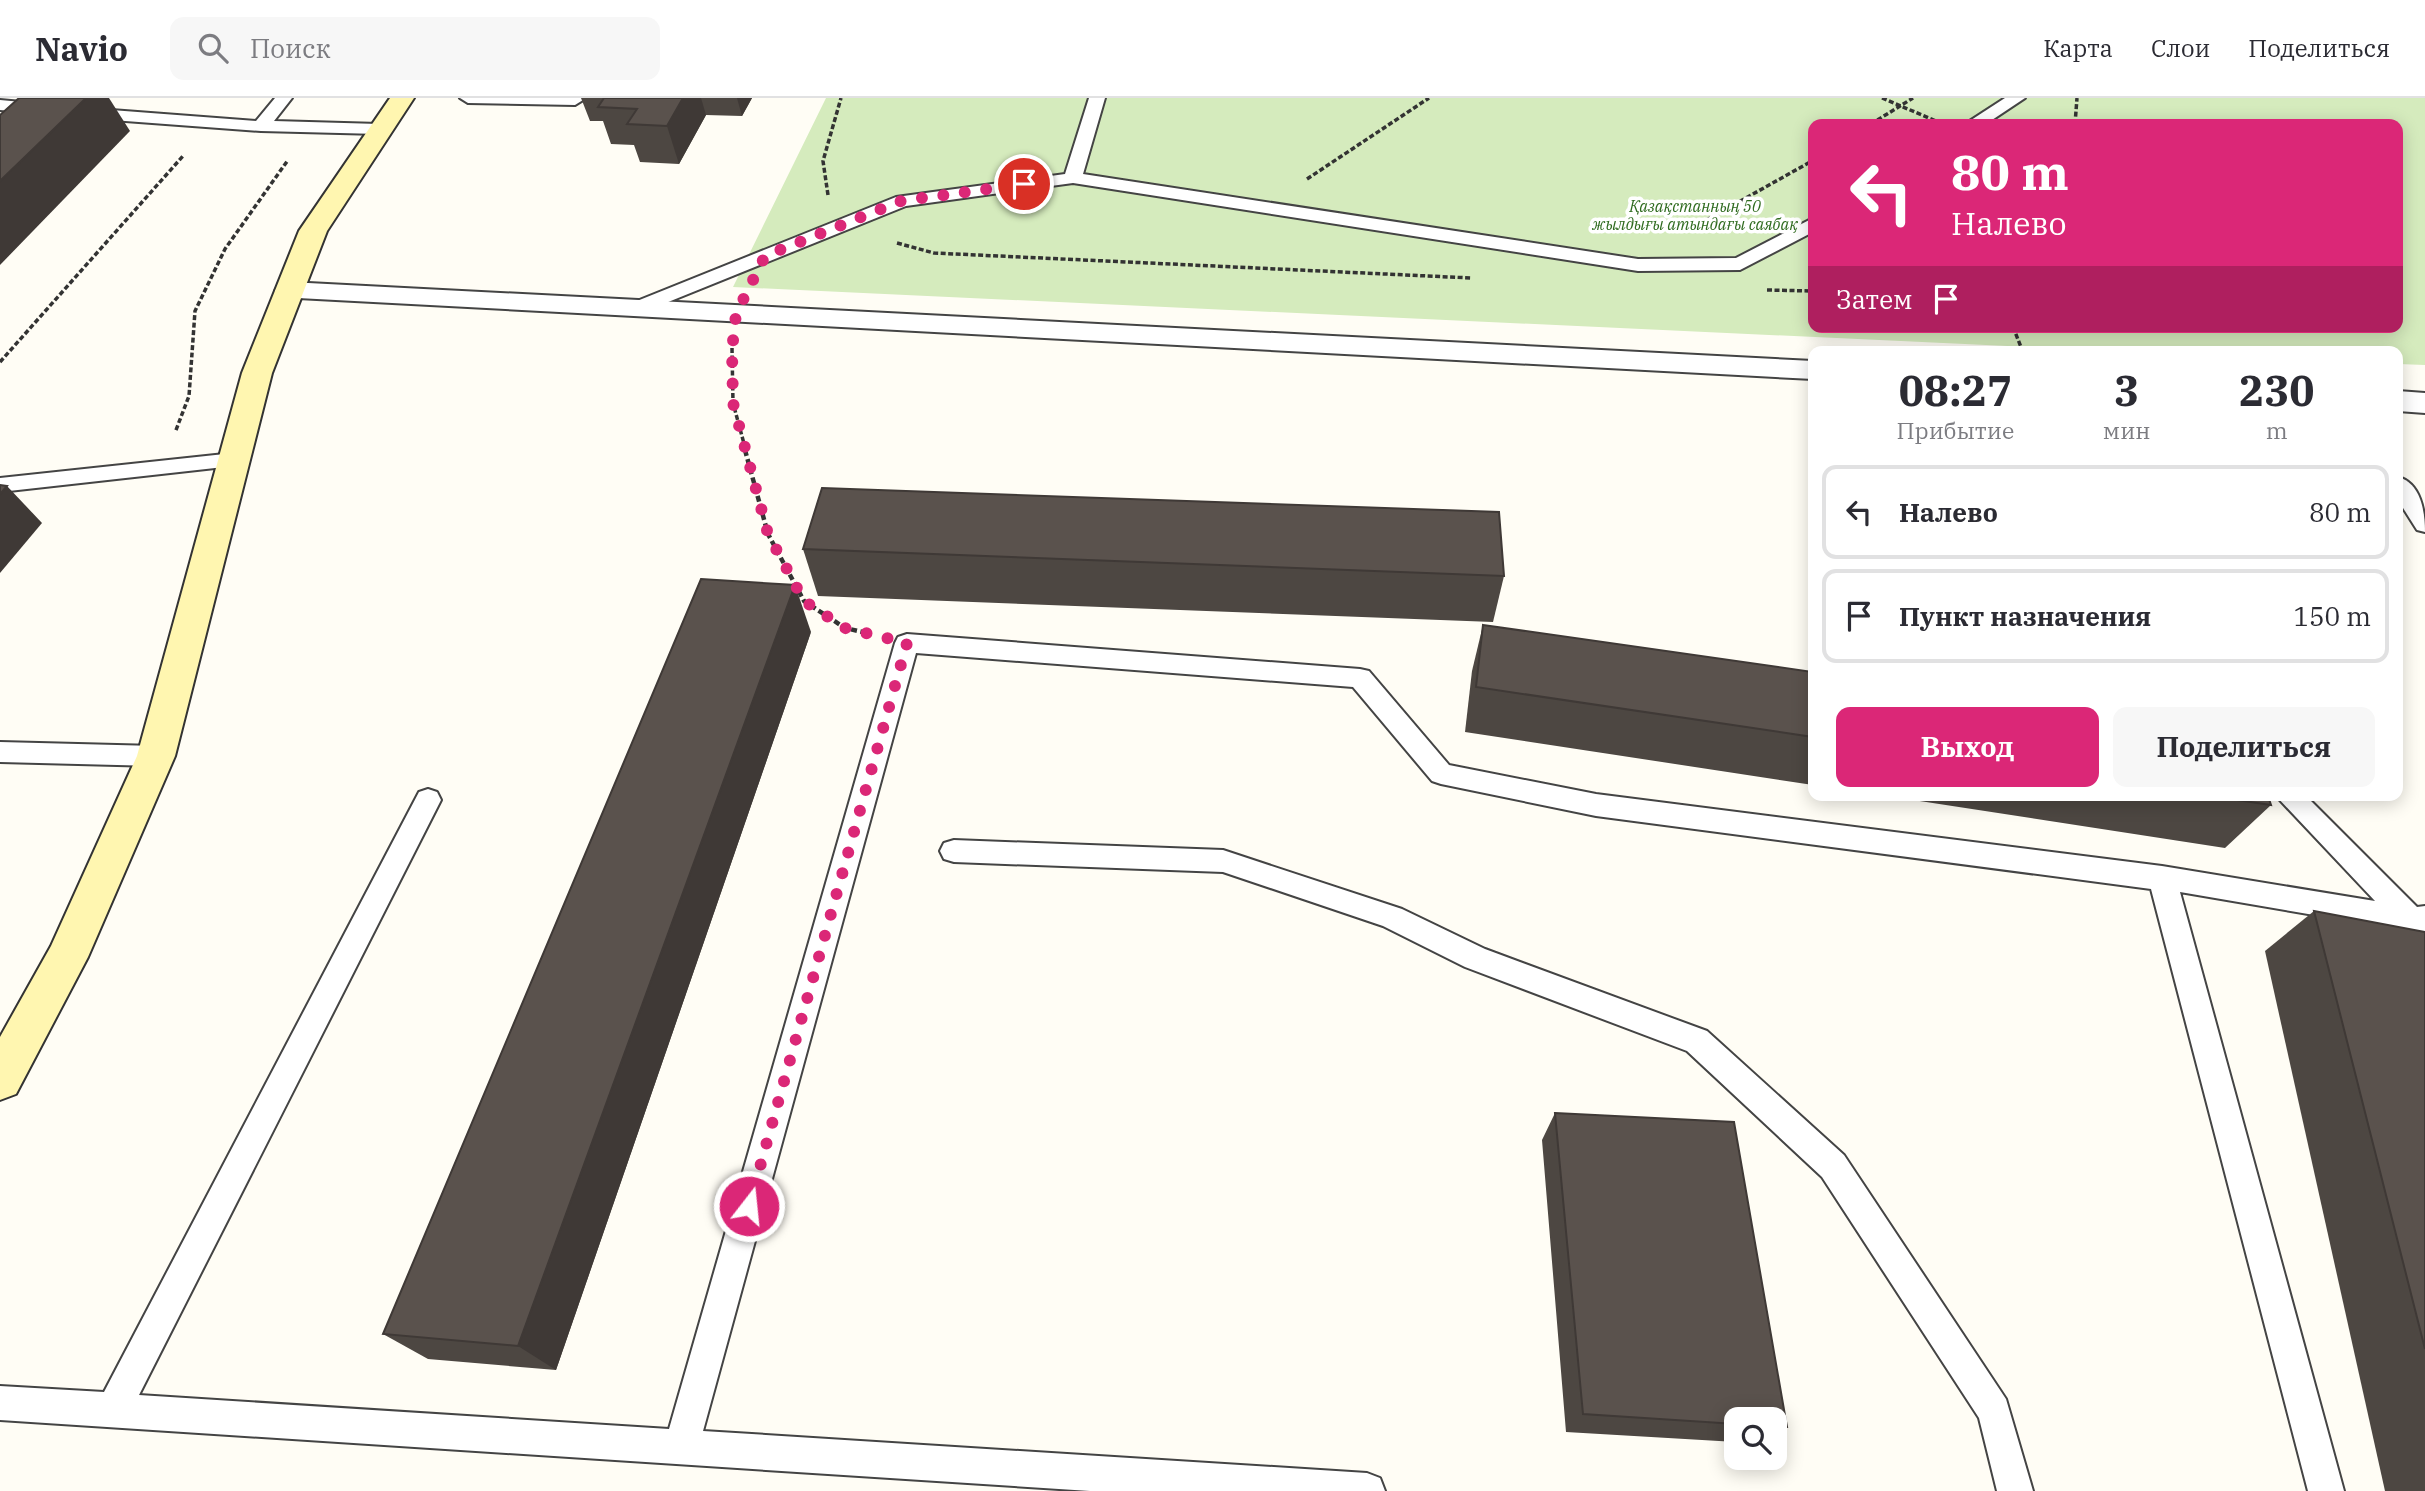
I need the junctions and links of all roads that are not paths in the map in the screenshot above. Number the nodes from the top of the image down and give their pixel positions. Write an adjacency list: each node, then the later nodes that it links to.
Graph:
1 (111, 98): 10 (lane)
2 (284, 98): 13 (lane)
3 (402, 98): 15 (street)
4 (468, 98): 7 (lane)
5 (1097, 98): 16 (lane)
6 (2017, 98): 11 (lane)
7 (575, 100)
8 (0, 105): 9 (lane)
9 (60, 111): 10 (lane); 14 (lane)
10 (94, 114): 12 (lane)
11 (1982, 119)
12 (212, 123): 13 (lane)
13 (261, 126): 15 (lane)
14 (29, 127)
15 (379, 129): 18 (street)
16 (1073, 178): 17 (lane); 19 (lane)
17 (1808, 227)
18 (289, 291): 19 (street); 23 (street)
19 (634, 309): 20 (street)
20 (1808, 370)
21 (2403, 401): 22 (street)
22 (2425, 402)
23 (234, 460): 24 (lane); 28 (street)
24 (0, 485)
25 (2403, 491): 26 (lane)
26 (2425, 524)
27 (0, 752): 28 (lane)
28 (156, 756): 34 (street)
29 (428, 800): 36 (lane)
30 (2294, 801): 33 (lane)
31 (954, 851): 39 (lane)
32 (2162, 878): 33 (lane); 37 (lane); 40 (lane)
33 (2420, 926)
34 (0, 1079)
35 (0, 1402): 36 (lane)
36 (113, 1410): 37 (lane)
37 (681, 1447): 38 (lane)
38 (1367, 1491)
39 (2015, 1491)
40 (2326, 1491)

